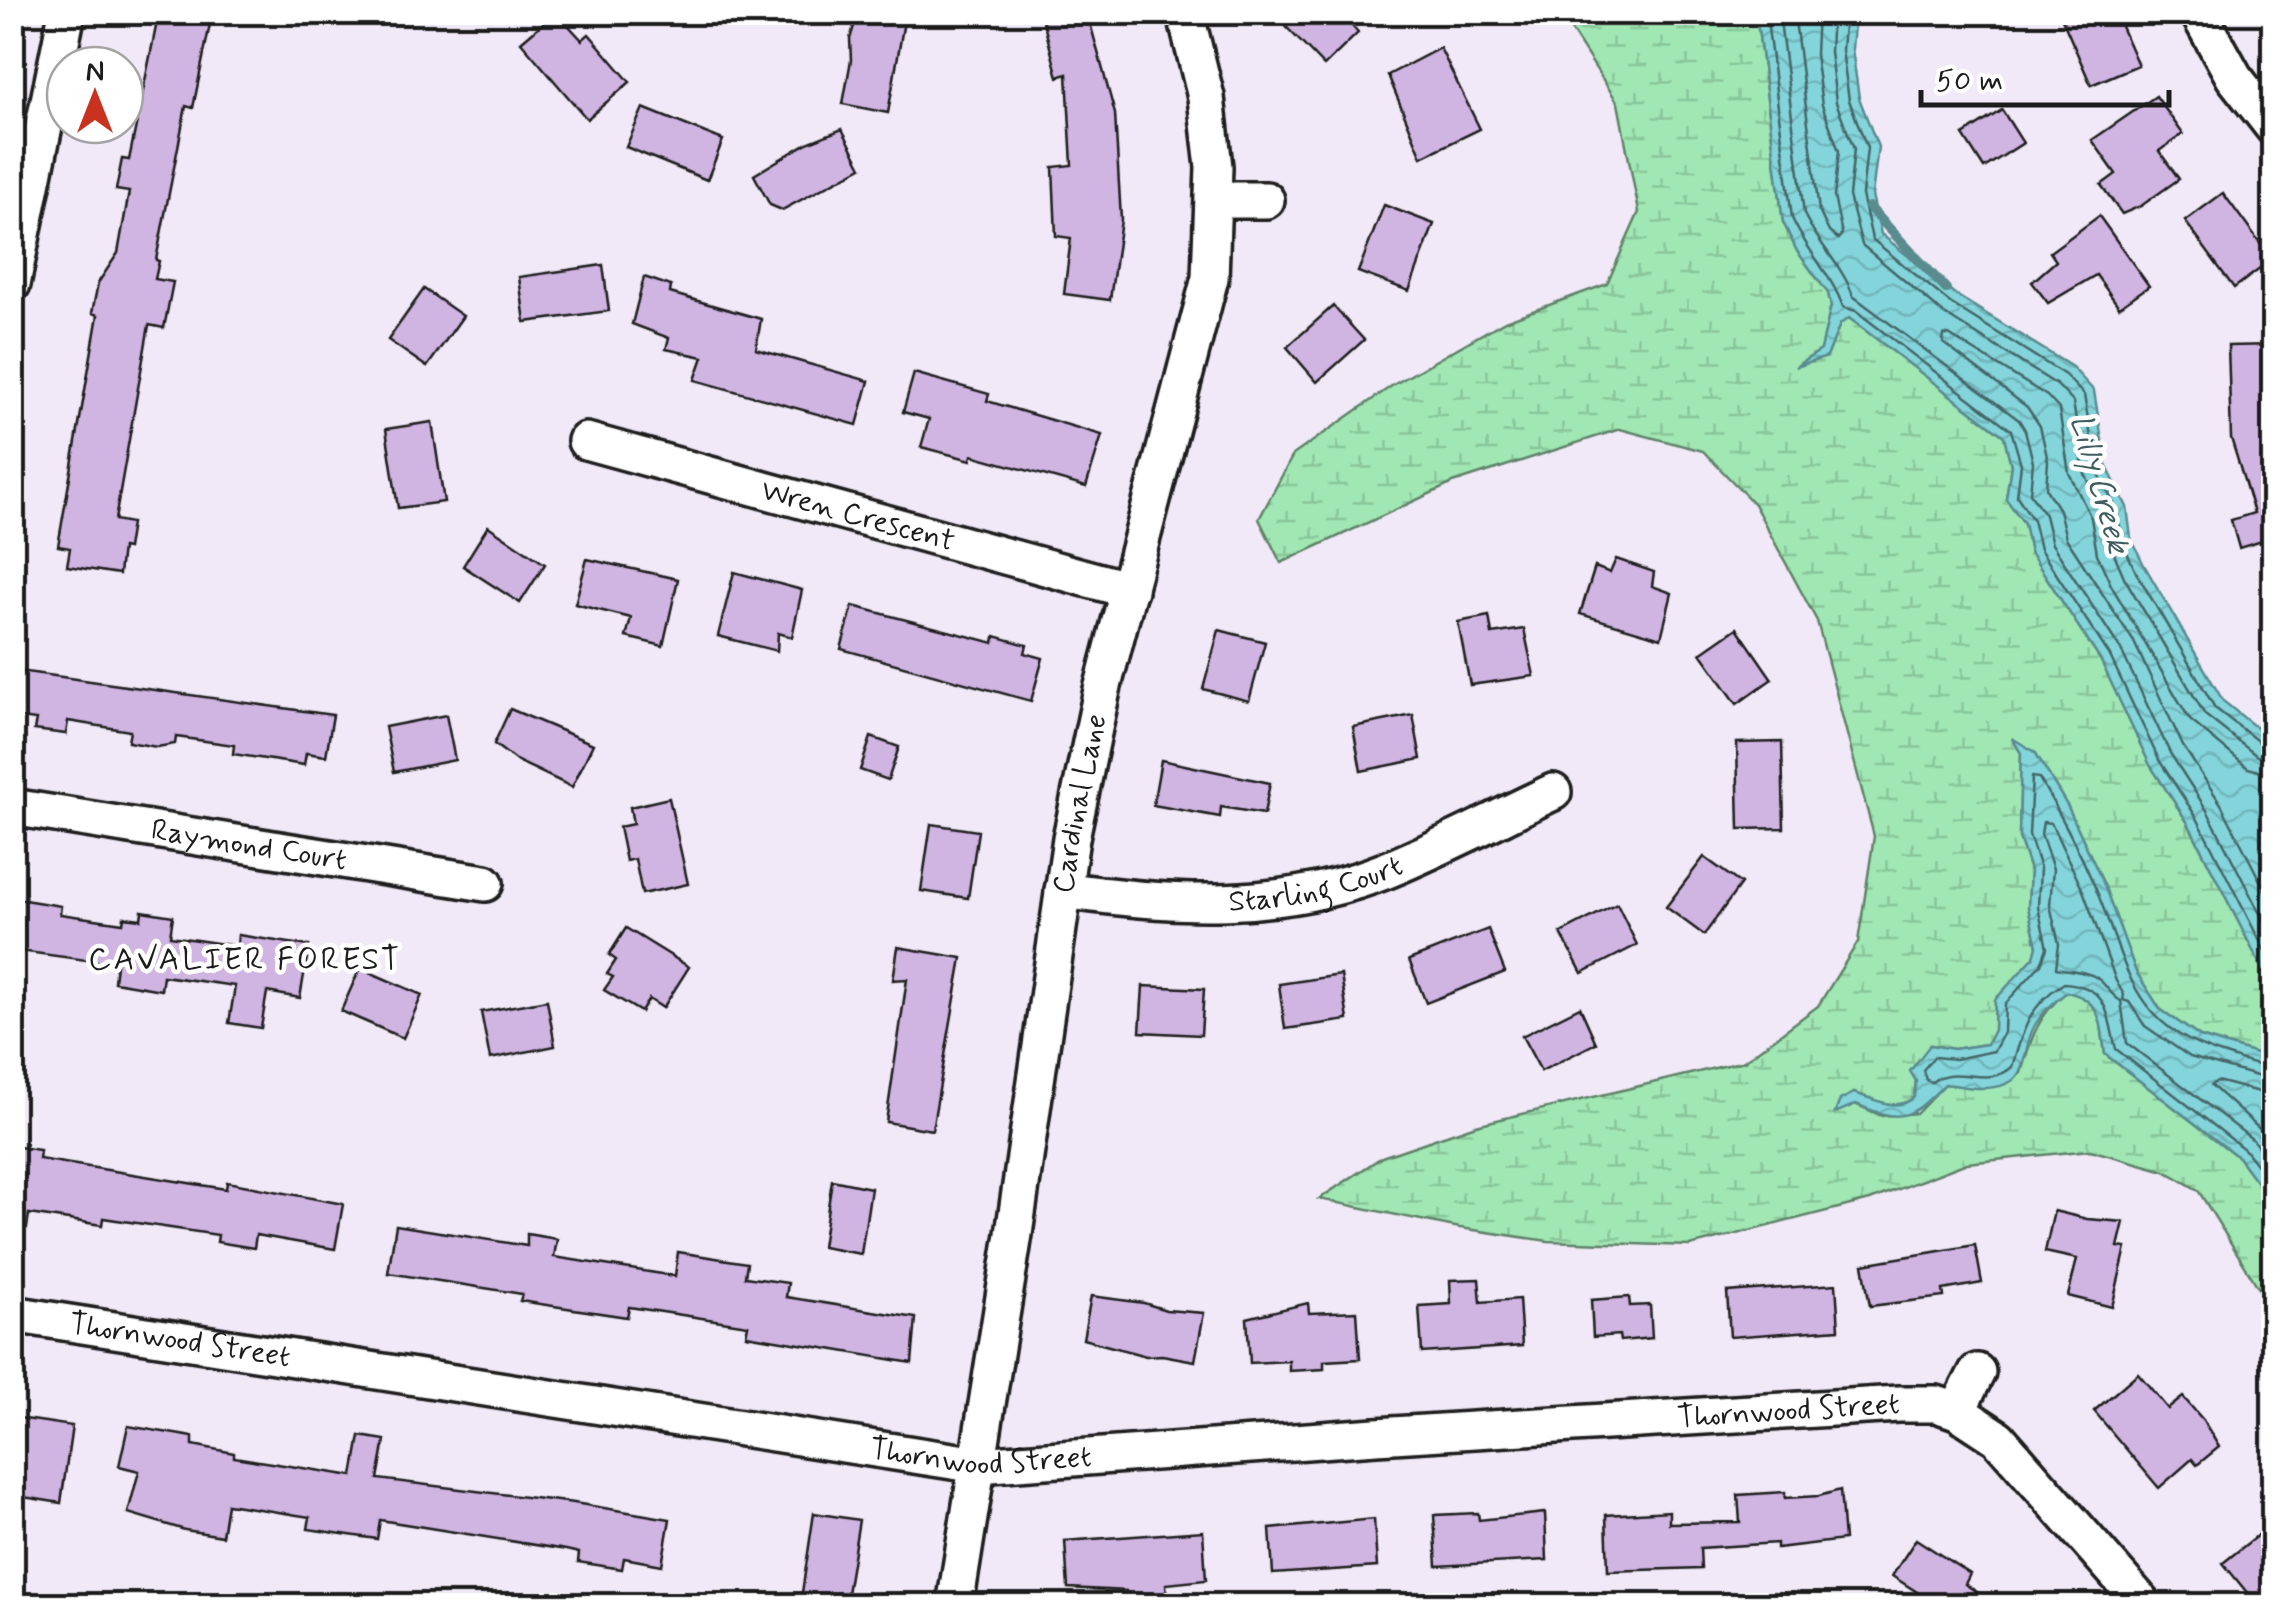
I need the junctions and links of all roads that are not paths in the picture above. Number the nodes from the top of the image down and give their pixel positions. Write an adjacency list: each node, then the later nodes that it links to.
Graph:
1 (67, 12): 7 (street)
2 (1185, 12): 5 (street, Cardinal Lane)
3 (2198, 12): 4 (street)
4 (2274, 128)
5 (1214, 200): 6 (street); 9 (street, Cardinal Lane)
6 (1266, 200)
7 (12, 284)
8 (586, 440): 9 (street, Wren Crescent)
9 (1128, 590): 13 (street, Cardinal Lane)
10 (1553, 792): 13 (street, Starling Court)
11 (12, 808): 12 (street, Raymond Court)
12 (485, 883)
13 (1063, 890): 17 (street, Cardinal Lane)
14 (12, 1314): 17 (street, Thornwood Street)
15 (1977, 1372): 16 (street)
16 (1957, 1411): 17 (street, Thornwood Street); 19 (street, Thornwood Street)
17 (978, 1465): 18 (street, Cardinal Lane)
18 (955, 1606)
19 (2145, 1606)

